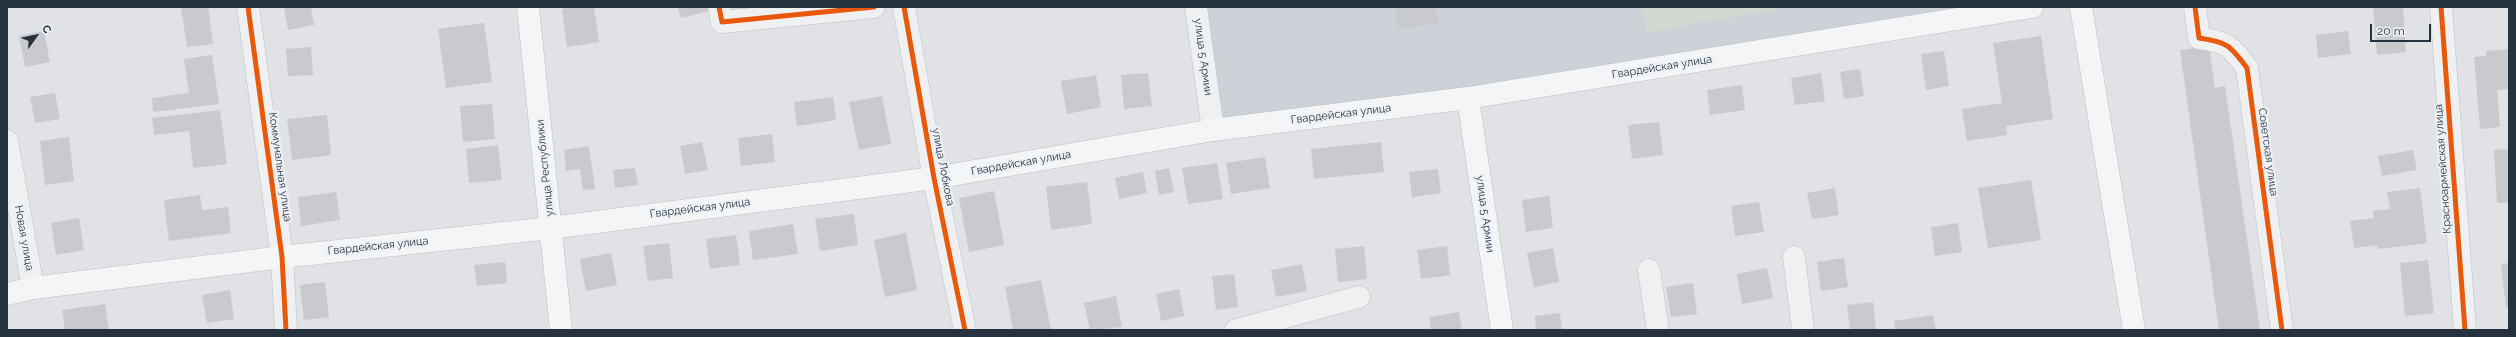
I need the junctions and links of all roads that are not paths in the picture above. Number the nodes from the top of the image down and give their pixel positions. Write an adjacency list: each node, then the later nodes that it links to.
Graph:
1 (248, 7): 16 (street, Коммунальная улица)
2 (528, 7): 15 (main road, улица Республики)
3 (719, 7): 4 (street)
4 (874, 7)
5 (904, 7): 14 (street, улица Лобкова)
6 (1196, 7): 12 (street, улица 5 Армии)
7 (2032, 7): 11 (main road, Гвардейская улица)
8 (2081, 7): 29 (main road)
9 (2195, 7): 30 (street, Советская улица)
10 (2441, 7): 31 (street, Красноармейская улица)
11 (1468, 98): 12 (main road, Гвардейская улица); 26 (main road, улица 5 Армии)
12 (1213, 130): 14 (main road, Гвардейская улица)
13 (7, 141): 19 (street, Новая улица)
14 (934, 178): 15 (main road, Гвардейская улица); 24 (street, улица Лобкова)
15 (552, 228): 16 (main road, Гвардейская улица); 23 (main road, улица Республики)
16 (282, 257): 19 (main road, Гвардейская улица); 22 (street, Коммунальная улица)
17 (1794, 257): 28 (street)
18 (1649, 270): 27 (street)
19 (33, 288): 20 (main road, Гвардейская улица)
20 (7, 294)
21 (1358, 297): 25 (street)
22 (286, 330)
23 (562, 330)
24 (965, 330)
25 (1236, 330)
26 (1502, 330)
27 (1658, 330)
28 (1803, 330)
29 (2134, 330)
30 (2282, 330)
31 (2465, 330)

